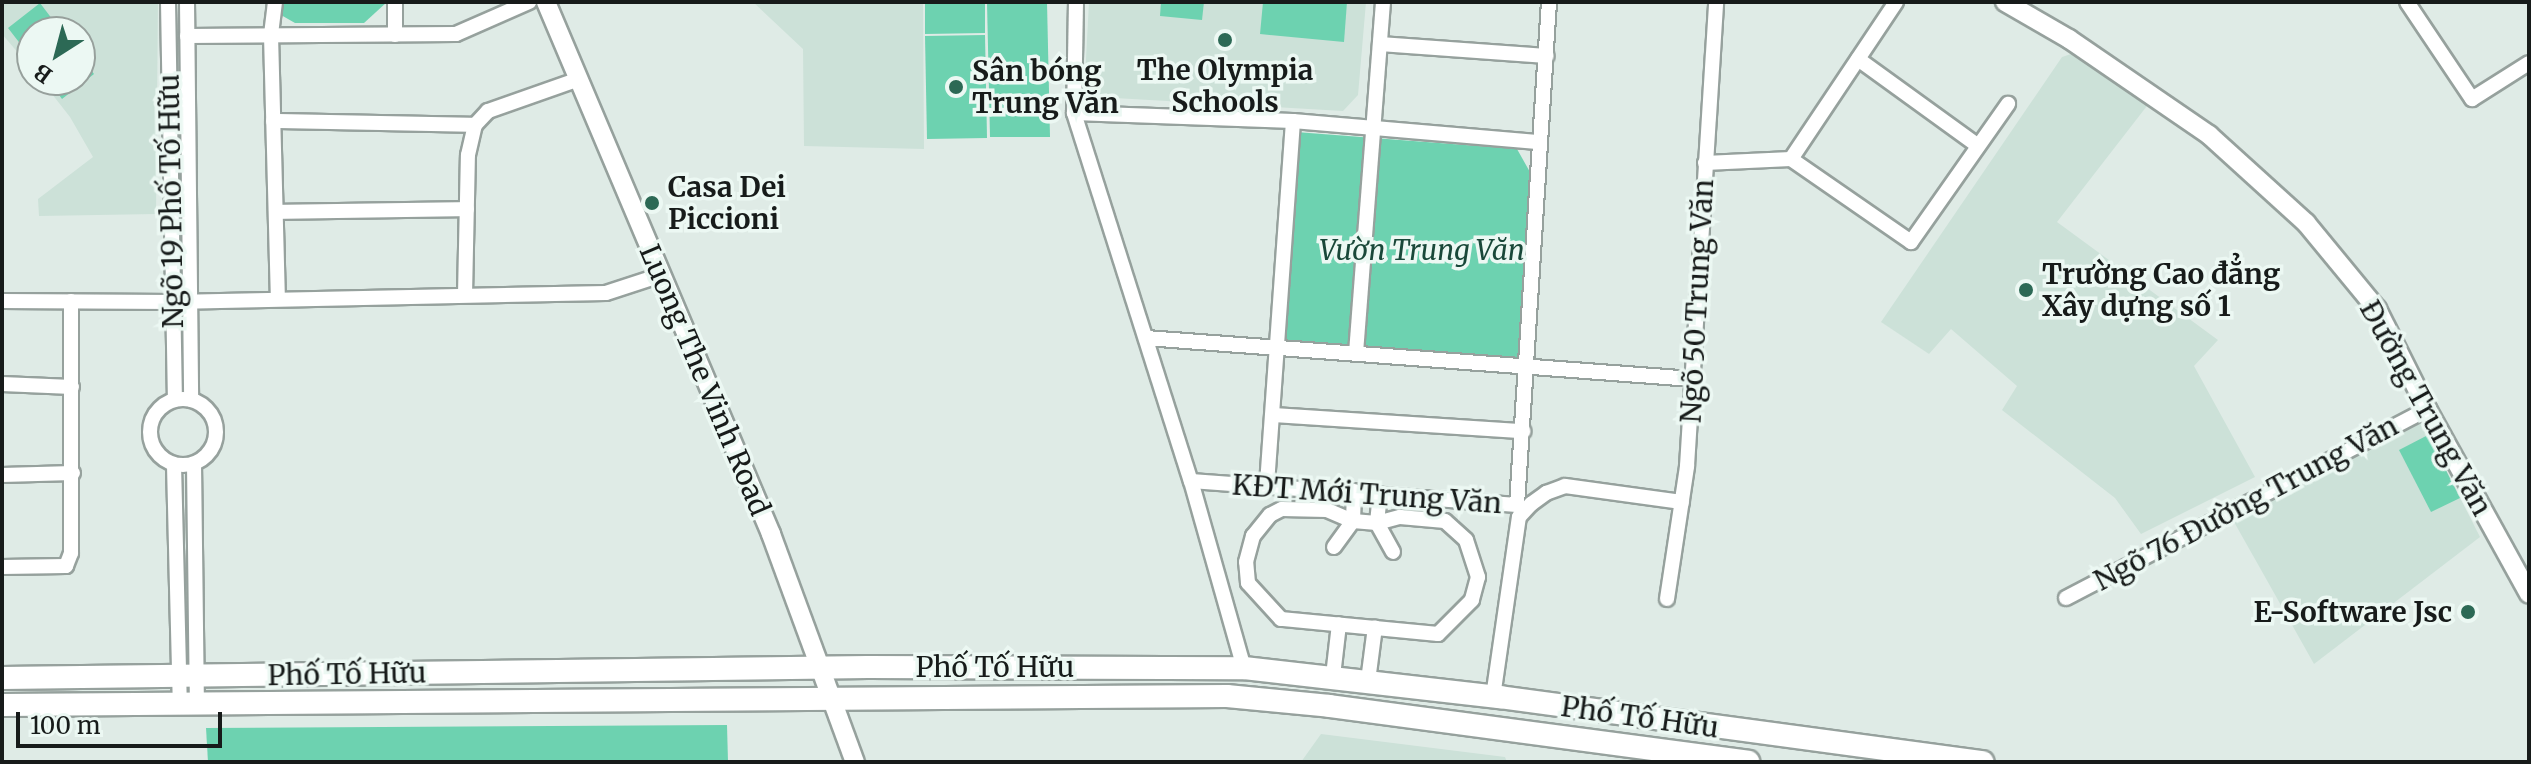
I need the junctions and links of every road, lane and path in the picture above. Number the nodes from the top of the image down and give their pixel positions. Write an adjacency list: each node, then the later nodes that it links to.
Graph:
1 (168, 2): 41 (street, Ngõ 19 Phố Tố Hữu)
2 (187, 2): 17 (street, Ngõ 19 Phố Tố Hữu)
3 (275, 2): 15 (street)
4 (395, 2): 16 (street)
5 (529, 2): 14 (street)
6 (546, 2): 22 (street, Luong The Vinh Road)
7 (1076, 2): 24 (street)
8 (1383, 2): 18 (street)
9 (1549, 2): 19 (street, KĐT Mới Trung Văn)
10 (1716, 2): 32 (street, Ngõ 50 Trung Văn)
11 (1896, 2): 20 (street)
12 (2005, 2): 51 (street, Đường Trung Văn)
13 (2407, 2): 21 (street)
14 (509, 6): 16 (street)
15 (271, 35): 16 (street); 17 (street); 25 (street)
16 (395, 35)
17 (187, 36): 40 (street, Ngõ 19 Phố Tố Hữu)
18 (1380, 44): 19 (street); 28 (street)
19 (1547, 56): 29 (street, KĐT Mới Trung Văn)
20 (1858, 59): 30 (street); 31 (street)
21 (2529, 63)
22 (579, 79): 27 (street); 35 (street, Luong The Vinh Road)
23 (2008, 104): 30 (street)
24 (1074, 113): 26 (street); 42 (street)
25 (273, 121): 27 (street); 34 (street)
26 (1293, 121): 28 (street); 43 (street)
27 (475, 125): 33 (street)
28 (1373, 130): 29 (street); 44 (street)
29 (1540, 142): 45 (street, KĐT Mới Trung Văn)
30 (1978, 146): 31 (street)
31 (1791, 159): 32 (street)
32 (1705, 163): 46 (street, Ngõ 50 Trung Văn)
33 (467, 209): 34 (street); 36 (street)
34 (276, 212): 37 (street)
35 (661, 275): 36 (street); 73 (street, Luong The Vinh Road)
36 (465, 295): 37 (street)
37 (278, 299): 40 (street)
38 (2, 301): 39 (street)
39 (71, 301): 41 (street); 48 (street)
40 (190, 301): 41 (street); 50 (street, Ngõ 19 Phố Tố Hữu)
41 (173, 302): 49 (street, Ngõ 19 Phố Tố Hữu)
42 (1146, 338): 43 (street); 58 (street)
43 (1278, 348): 44 (street); 52 (street)
44 (1356, 353): 45 (street)
45 (1526, 365): 46 (street); 53 (street, KĐT Mới Trung Văn)
46 (1692, 379): 62 (street, Ngõ 50 Trung Văn)
47 (2, 384): 48 (street)
48 (72, 387): 56 (street)
49 (175, 400): 50 (street); 55 (street)
50 (191, 400): 54 (street)
51 (2427, 409): 68 (street, Đường Trung Văn); 69 (street, Ngõ 76 Đường Trung Văn)
52 (1273, 415): 53 (street); 59 (street)
53 (1523, 431): 61 (street, KĐT Mới Trung Văn)
54 (194, 464): 55 (street); 75 (street)
55 (174, 465): 75 (street)
56 (73, 473): 57 (street); 67 (street)
57 (2, 475)
58 (1191, 481): 59 (street, KĐT Mới Trung Văn); 74 (street)
59 (1267, 484): 60 (street, KĐT Mới Trung Văn)
60 (1354, 491): 61 (street, KĐT Mới Trung Văn); 63 (street)
61 (1380, 494): 64 (street)
62 (1682, 502): 70 (street, Ngõ 50 Trung Văn); 79 (street)
63 (1353, 521): 64 (street); 65 (street); 71 (street)
64 (1377, 523): 66 (street); 72 (street)
65 (1334, 547)
66 (1393, 552)
67 (2, 567)
68 (2529, 594)
69 (2066, 598)
70 (1667, 599)
71 (1339, 624): 72 (street); 76 (street)
72 (1375, 627): 78 (street)
73 (821, 668): 74 (main road, Phố Tố Hữu); 75 (main road, Phố Tố Hữu); 80 (street, Luong The Vinh Road)
74 (1244, 668): 76 (main road, Phố Tố Hữu)
75 (188, 676): 77 (main road, Phố Tố Hữu); 81 (street)
76 (1333, 676): 78 (main road, Phố Tố Hữu)
77 (2, 678)
78 (1368, 681): 79 (main road, Phố Tố Hữu)
79 (1497, 697): 83 (main road); 86 (main road, Phố Tố Hữu)
80 (832, 700): 81 (main road, Phố Tố Hữu); 83 (main road, Phố Tố Hữu); 84 (street, Luong The Vinh Road)
81 (188, 703): 82 (main road, Phố Tố Hữu)
82 (2, 705)
83 (1494, 727): 85 (main road, Phố Tố Hữu)
84 (855, 762)
85 (1748, 762)
86 (1983, 762)

